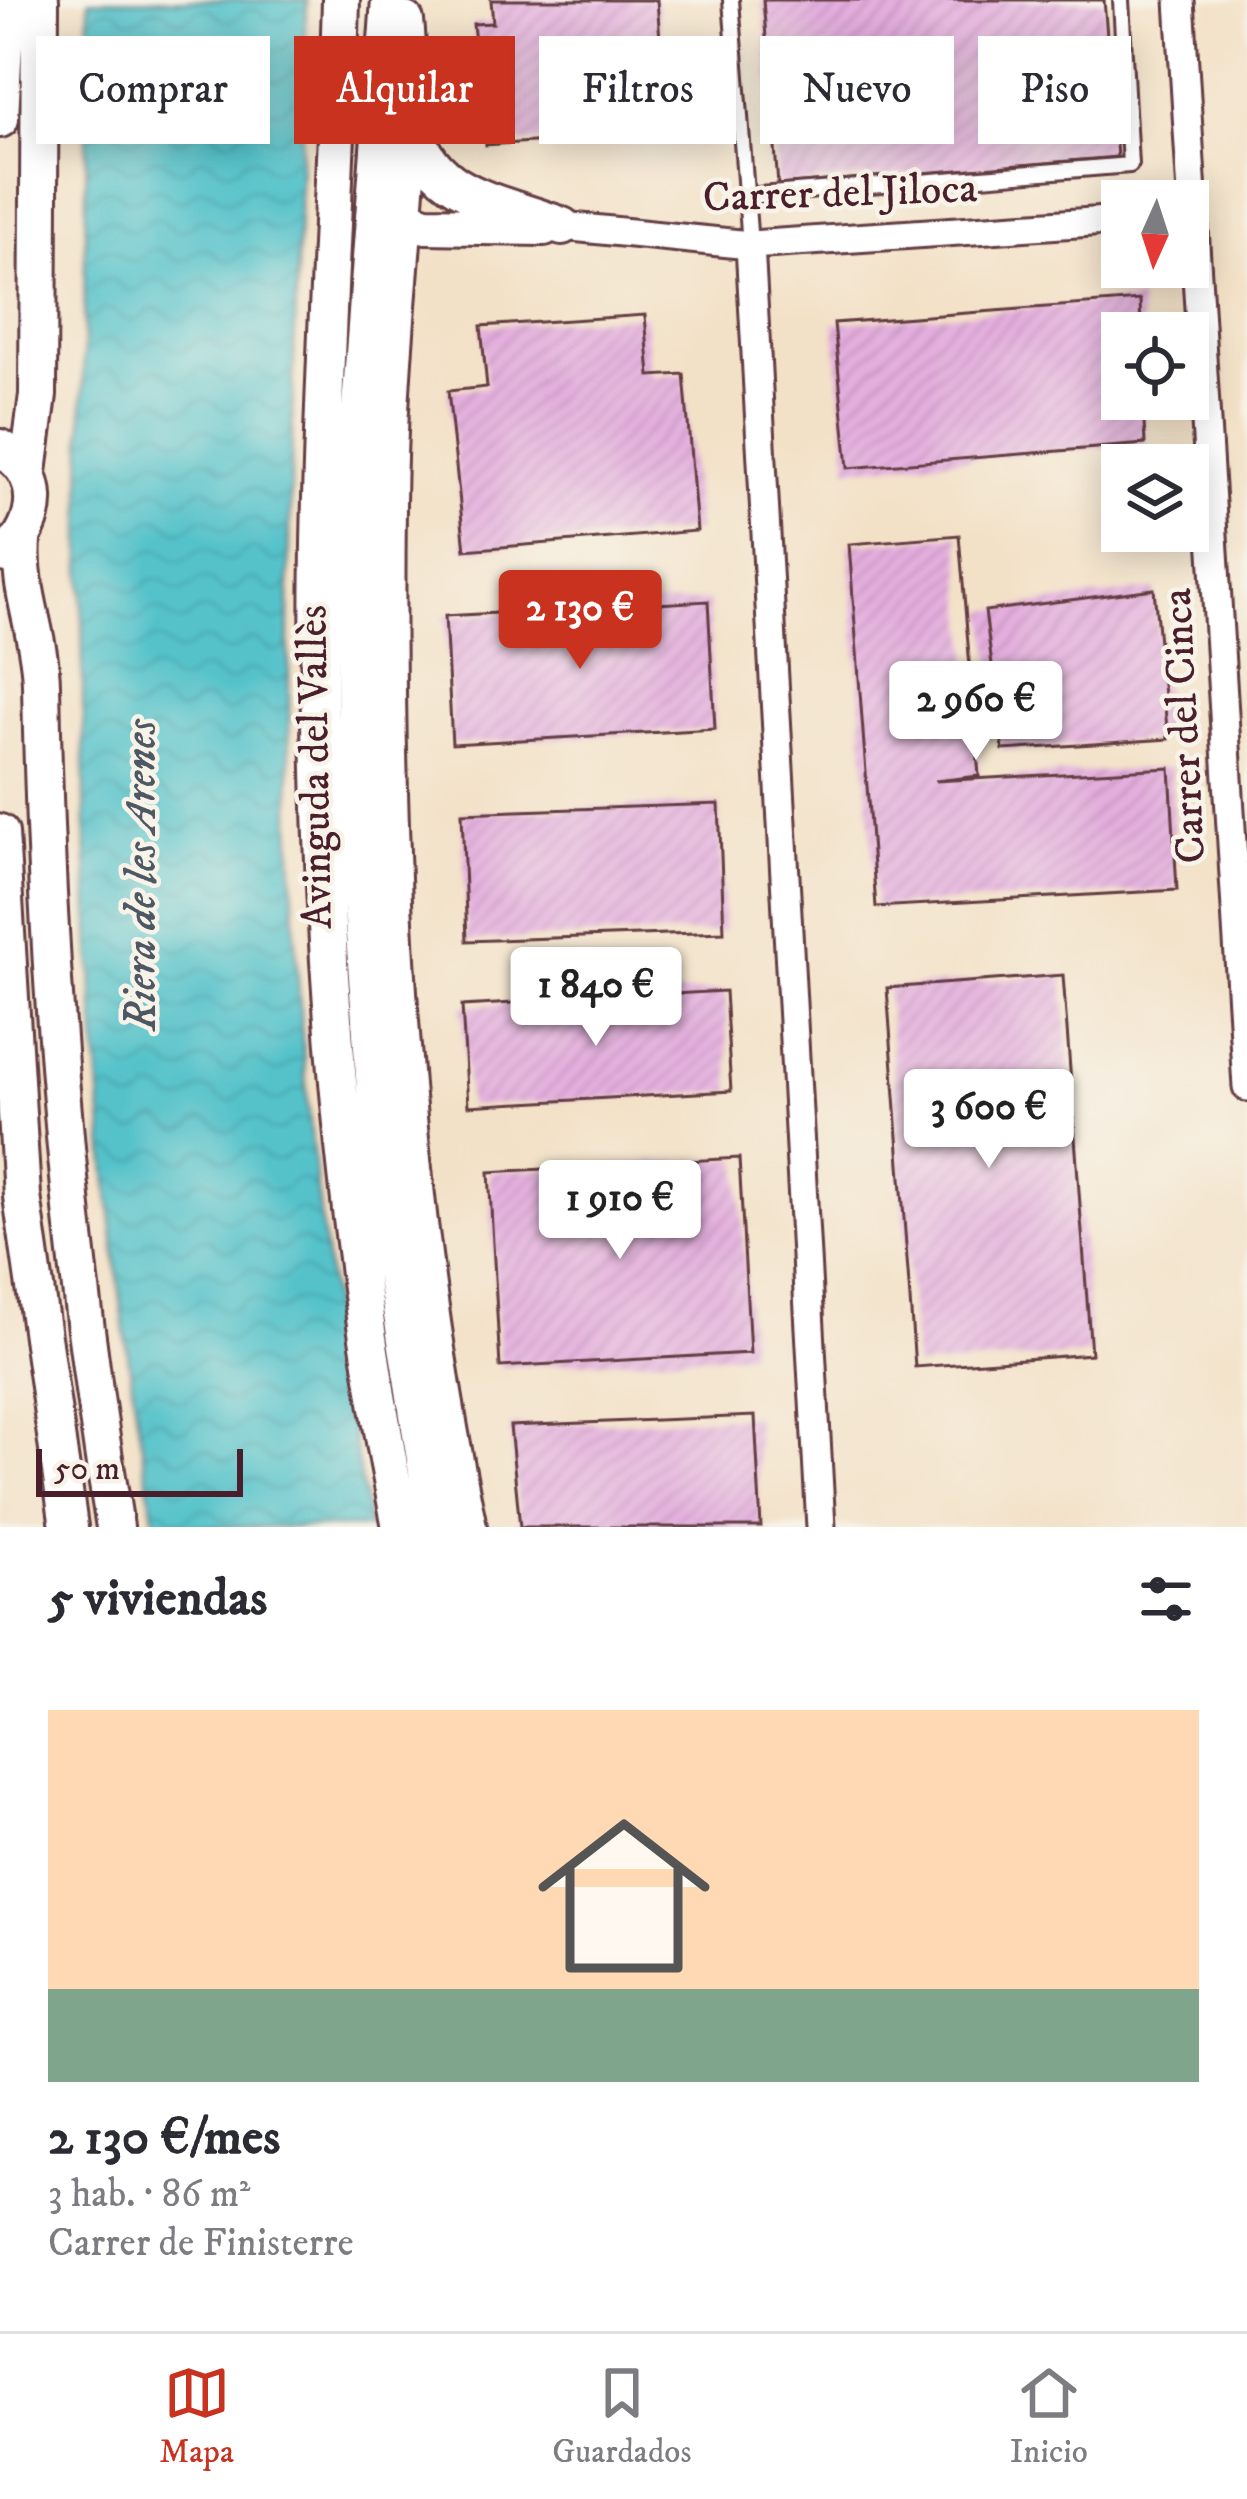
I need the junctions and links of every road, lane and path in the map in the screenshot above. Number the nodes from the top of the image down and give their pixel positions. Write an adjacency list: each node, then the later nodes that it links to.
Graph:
1 (341, 0): 8 (main road, Avinguda del Vallès)
2 (390, 0): 18 (main road, Avinguda del Vallès)
3 (401, 0): 9 (main road)
4 (731, 0): 17 (lane)
5 (1121, 0): 17 (lane)
6 (1180, 0): 15 (street, Carrer del Cinca)
7 (14, 1): 10 (main road); 24 (main road)
8 (340, 36)
9 (404, 36)
10 (0, 119)
11 (336, 144): 30 (main road, Avinguda del Vallès)
12 (348, 144): 18 (main road)
13 (412, 144): 20 (main road)
14 (422, 144): 16 (main road)
15 (1190, 180)
16 (456, 188): 20 (main road); 21 (main road)
17 (745, 196): 22 (lane)
18 (373, 202): 20 (main road); 31 (main road, Avinguda del Vallès)
19 (1101, 221): 22 (street, Carrer del Jiloca)
20 (416, 223): 21 (main road); 32 (main road)
21 (562, 226): 22 (street, Carrer del Jiloca)
22 (750, 244): 33 (street)
23 (1197, 288): 27 (street, Carrer del Cinca)
24 (14, 460): 25 (main road)
25 (11, 548): 29 (main road)
26 (0, 833): 28 (main road)
27 (1247, 1087)
28 (69, 1527)
29 (115, 1527)
30 (400, 1527)
31 (436, 1527)
32 (468, 1527)
33 (821, 1527)

